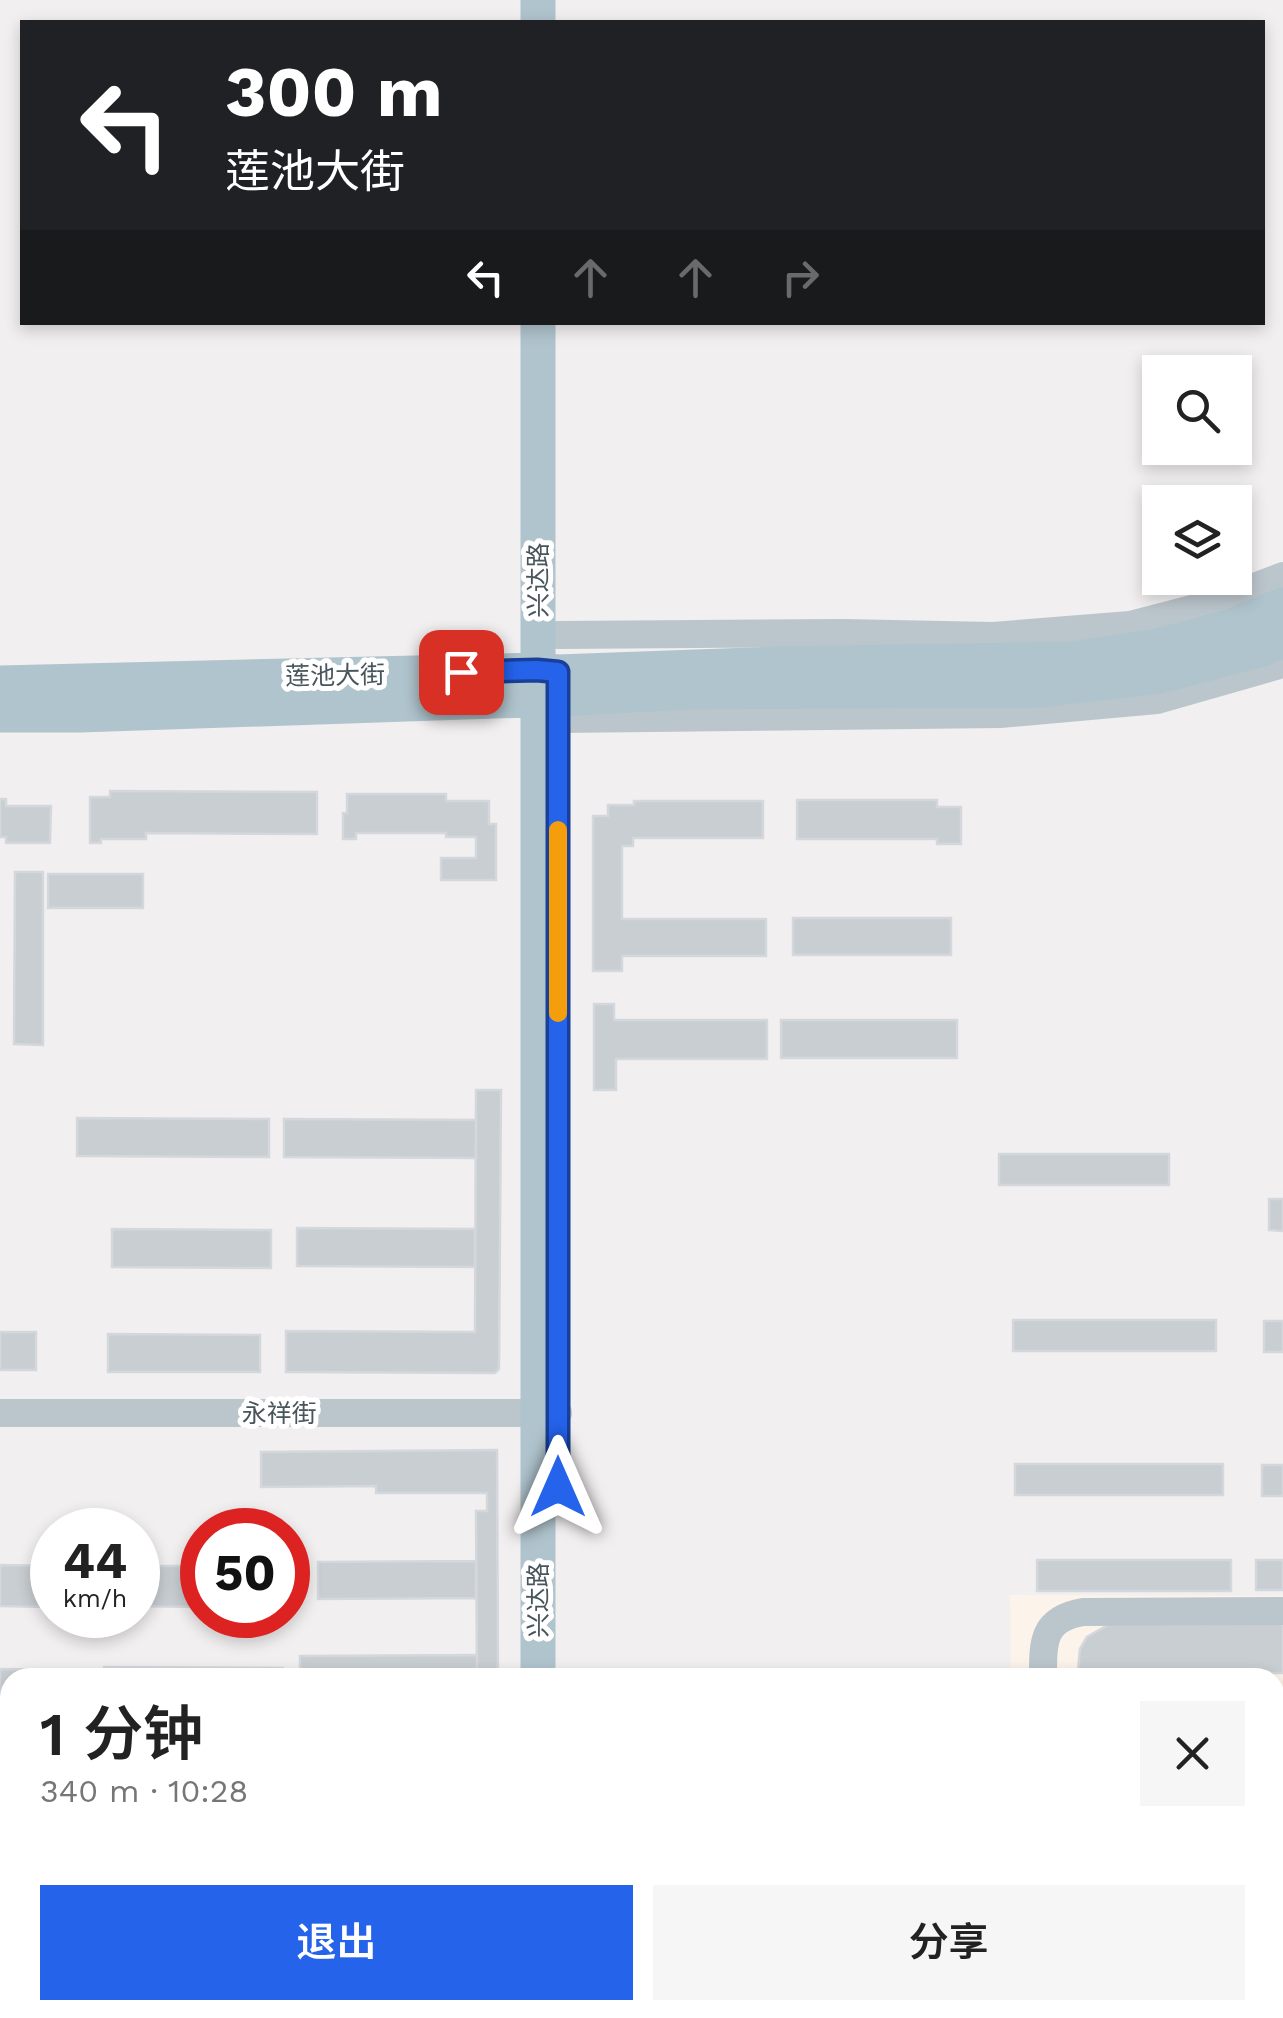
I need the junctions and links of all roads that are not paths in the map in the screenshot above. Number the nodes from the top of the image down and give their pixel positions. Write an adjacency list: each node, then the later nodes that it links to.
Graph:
1 (538, 325): 10 (main road, 兴达路)
2 (558, 325): 5 (main road, 兴达路)
3 (1283, 576): 5 (street)
4 (1283, 605): 8 (main road)
5 (558, 635): 10 (main road, 兴达路)
6 (1283, 640): 8 (main road)
7 (1283, 664): 10 (street)
8 (787, 678): 10 (main road, 莲池大街)
9 (0, 683): 10 (main road, 莲池大街)
10 (550, 692): 11 (main road, 莲池大街); 13 (main road, 兴达路)
11 (0, 715)
12 (0, 1413): 13 (street, 永祥街)
13 (548, 1413): 15 (main road, 兴达路); 16 (main road, 兴达路)
14 (1283, 1611): 17 (street)
15 (538, 1668)
16 (558, 1668)
17 (1043, 1668)

